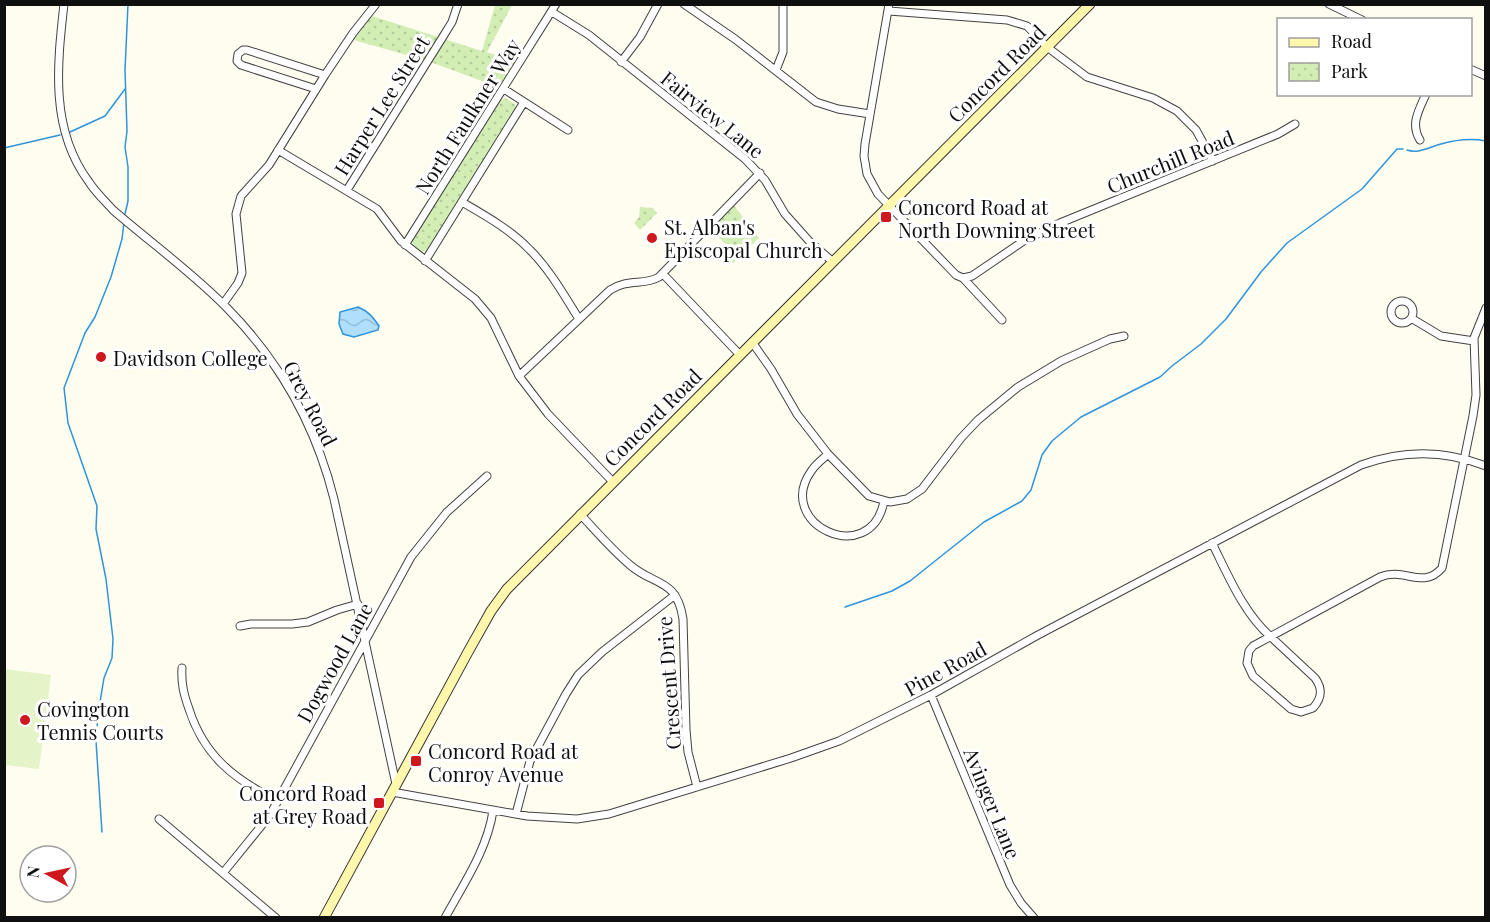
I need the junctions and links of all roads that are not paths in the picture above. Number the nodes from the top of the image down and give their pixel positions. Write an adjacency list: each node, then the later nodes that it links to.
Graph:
1 (64, 4): 36 (street, Grey Road)
2 (376, 4): 16 (street)
3 (458, 4): 28 (street, Harper Lee Street)
4 (556, 4): 11 (street, North Faulkner Way)
5 (658, 4): 14 (street)
6 (684, 4): 15 (street)
7 (783, 4): 15 (street)
8 (1090, 4): 13 (main road, Concord Road)
9 (1329, 4): 12 (street)
10 (889, 8): 13 (street); 21 (street)
11 (552, 12): 14 (street, Fairview Lane); 18 (street, North Faulkner Way)
12 (1358, 18)
13 (1047, 47): 26 (street); 30 (main road, Concord Road)
14 (621, 62): 27 (street, Fairview Lane)
15 (776, 70): 21 (street)
16 (324, 75): 17 (street); 17 (street)
17 (316, 89): 25 (street)
18 (504, 89): 20 (street); 31 (street, North Faulkner Way)
19 (1425, 96): 24 (street)
20 (524, 102): 23 (street); 29 (street)
21 (870, 114): 30 (street)
22 (1294, 124): 26 (street, Churchill Road)
23 (568, 130)
24 (1420, 140)
25 (278, 150): 28 (street); 36 (street)
26 (1213, 161): 35 (street, Churchill Road)
27 (760, 173): 33 (street, Fairview Lane); 34 (street)
28 (347, 190): 31 (street)
29 (462, 202): 32 (street); 39 (street)
30 (889, 206): 33 (main road, Concord Road); 35 (street)
31 (405, 245): 32 (street)
32 (425, 261): 45 (street)
33 (833, 262): 43 (main road, Concord Road)
34 (663, 274): 39 (street); 44 (street)
35 (963, 278): 40 (street)
36 (223, 304): 55 (street, Grey Road)
37 (1485, 308): 42 (street)
38 (1411, 318): 42 (street)
39 (579, 319): 45 (street)
40 (1002, 320)
41 (1124, 336): 51 (street)
42 (1474, 341): 47 (street)
43 (752, 342): 44 (main road, Concord Road); 46 (street)
44 (740, 355): 50 (main road, Concord Road)
45 (519, 376): 50 (street)
46 (828, 454): 51 (street); 51 (street)
47 (1465, 459): 48 (street, Pine Road); 53 (street, Pine Road); 57 (street)
48 (1485, 466)
49 (487, 476): 58 (street, Dogwood Lane)
50 (613, 482): 52 (main road, Concord Road)
51 (884, 501)
52 (580, 514): 54 (street, Crescent Drive); 62 (main road, Concord Road)
53 (1212, 543): 57 (street); 60 (street, Pine Road)
54 (675, 595): 61 (street, Crescent Drive); 65 (street)
55 (358, 604): 56 (street); 58 (street, Grey Road)
56 (240, 626)
57 (1271, 637): 57 (street)
58 (366, 638): 62 (street, Grey Road); 63 (street, Dogwood Lane)
59 (182, 668): 63 (street)
60 (931, 695): 61 (street, Pine Road); 71 (street, Avinger Lane)
61 (697, 787): 65 (street, Pine Road)
62 (394, 788): 64 (street, Pine Road); 69 (main road, Concord Road)
63 (277, 801): 67 (street, Dogwood Lane)
64 (494, 811): 65 (street, Pine Road); 70 (street)
65 (516, 814)
66 (159, 819): 67 (street)
67 (224, 873): 68 (street)
68 (276, 918)
69 (324, 918)
70 (445, 918)
71 (1034, 918)

